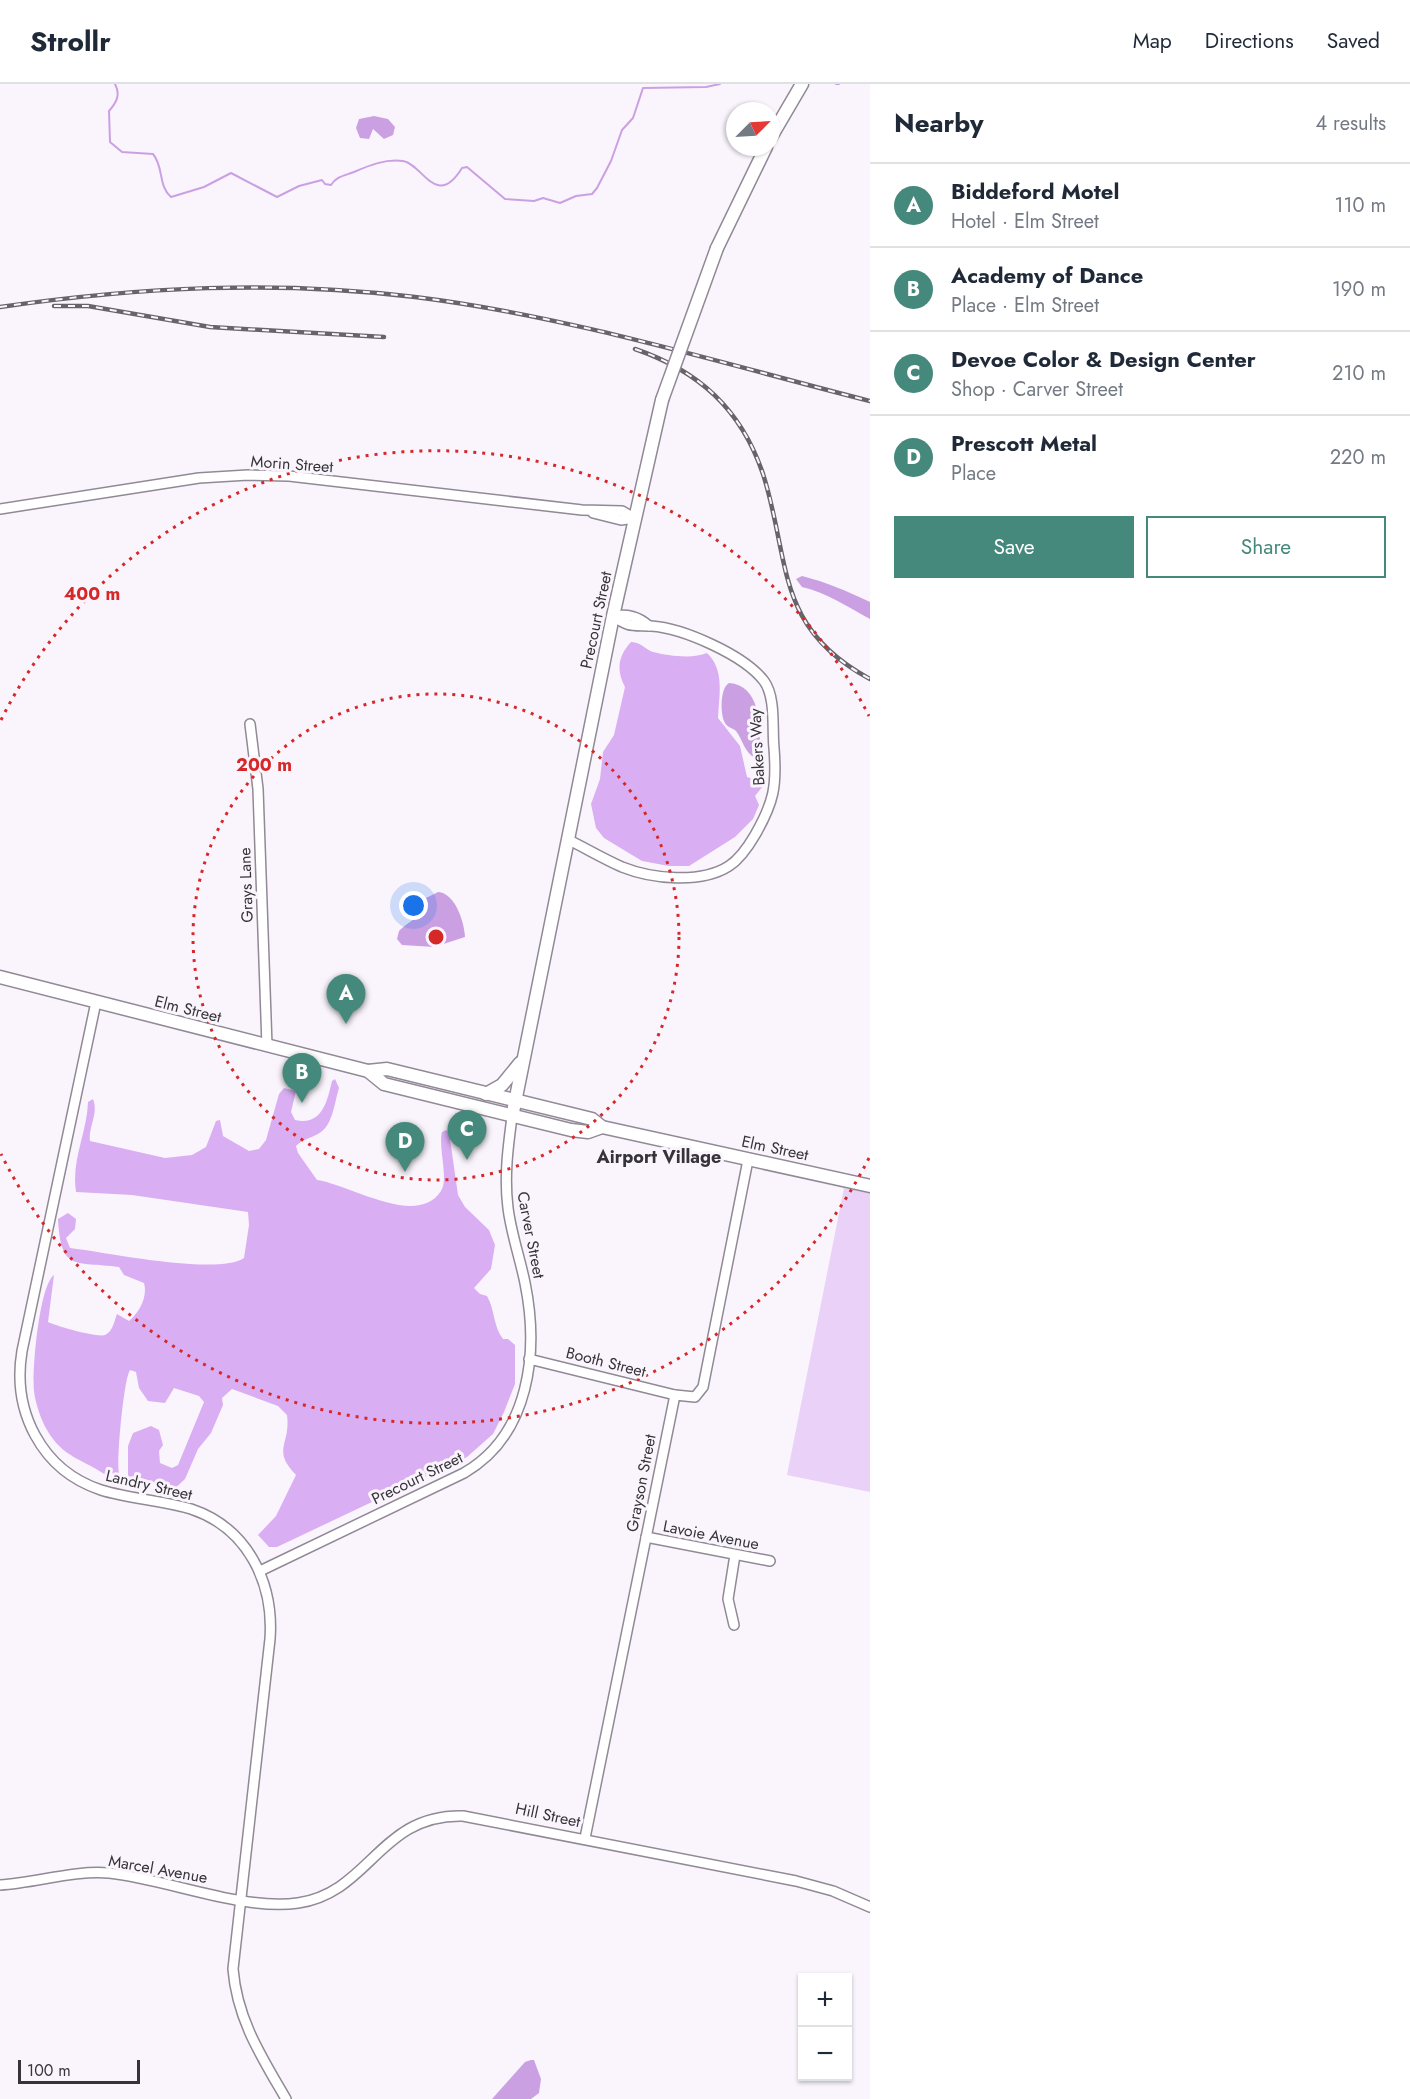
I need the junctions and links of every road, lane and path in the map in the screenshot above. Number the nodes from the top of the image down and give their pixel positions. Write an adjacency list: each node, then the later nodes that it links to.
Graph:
1 (802, 84): 2 (main road)
2 (780, 122)
3 (762, 156): 5 (main road, Precourt Street, bridge)
4 (0, 509): 5 (street, Morin Street)
5 (634, 518): 6 (main road, Precourt Street)
6 (613, 616): 8 (main road, Precourt Street); 8 (street, Bakers Way)
7 (250, 724): 11 (street, Grays Lane)
8 (569, 840): 12 (main road, Precourt Street)
9 (0, 977): 10 (main road, Elm Street)
10 (96, 1002): 11 (main road, Elm Street); 25 (street, Landry Street)
11 (267, 1046): 13 (main road, Elm Street)
12 (524, 1058): 14 (main road); 15 (main road, Precourt Street)
13 (368, 1071): 14 (main road, Elm Street); 16 (main road, Elm Street)
14 (486, 1094): 15 (main road, Elm Street)
15 (515, 1102): 16 (main road, Precourt Street); 17 (main road, Elm Street)
16 (512, 1117): 17 (main road, Elm Street); 20 (street, Carver Street)
17 (602, 1127): 18 (main road, Elm Street)
18 (748, 1160): 19 (main road, Elm Street); 21 (street)
19 (870, 1186)
20 (529, 1359): 21 (street, Booth Street); 25 (street, Precourt Street)
21 (675, 1395): 22 (street, Grayson Street)
22 (646, 1537): 23 (street, Lavoie Avenue); 27 (street, Grayson Street)
23 (735, 1555): 24 (street, Lavoie Avenue); 26 (street)
24 (770, 1561)
25 (260, 1571): 29 (street, Landry Street)
26 (734, 1625)
27 (585, 1838): 29 (street, Hill Street); 30 (street, Hill Street)
28 (0, 1885): 29 (street, Marcel Avenue)
29 (239, 1899): 31 (street, Landry Street)
30 (870, 1907)
31 (286, 2099)

